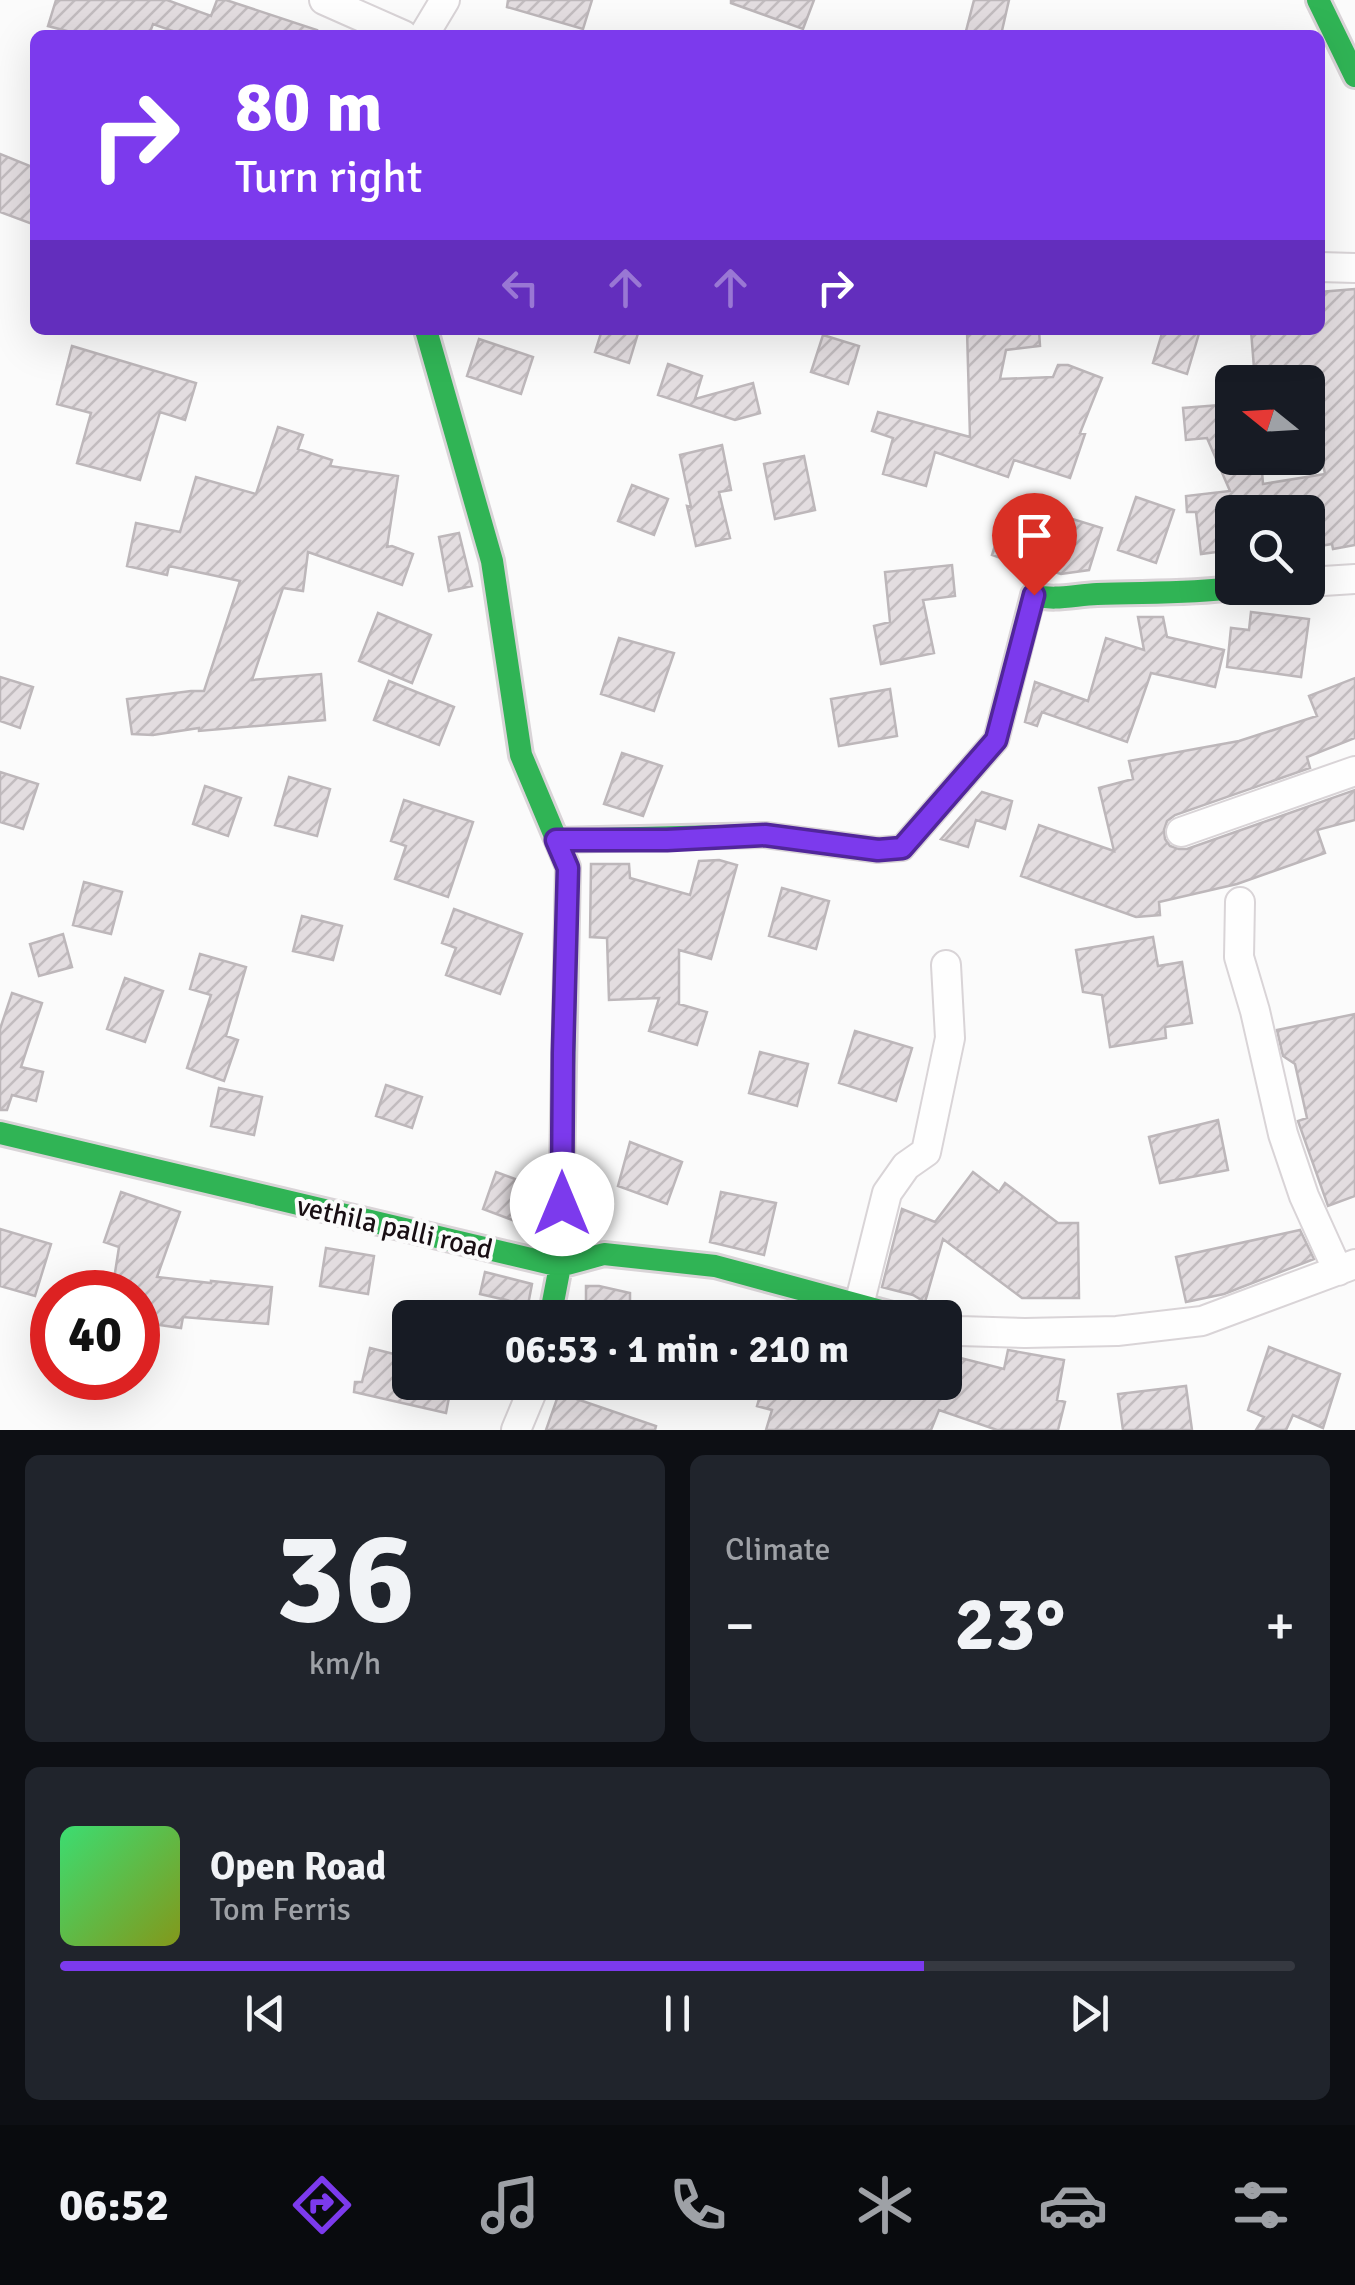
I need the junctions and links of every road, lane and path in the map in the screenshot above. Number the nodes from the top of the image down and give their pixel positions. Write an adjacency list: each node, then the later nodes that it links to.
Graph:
1 (324, 0): 4 (street)
2 (446, 0): 5 (street)
3 (1318, 0): 6 (street)
4 (392, 30)
5 (427, 30)
6 (1355, 76)
7 (1325, 266): 8 (street)
8 (1355, 268)
9 (427, 335): 15 (street)
10 (1355, 579): 11 (street)
11 (1325, 581)
12 (1215, 590): 15 (street)
13 (1355, 771): 14 (street)
14 (1181, 832)
15 (556, 840): 19 (street)
16 (1240, 902): 20 (street)
17 (946, 965): 23 (street)
18 (0, 1134): 19 (street, vethila palli road)
19 (560, 1266): 21 (street); 22 (street, vethila palli road)
20 (1346, 1268): 24 (street)
21 (553, 1300)
22 (841, 1300)
23 (860, 1300)
24 (962, 1331)
25 (528, 1400): 26 (street)
26 (516, 1430)

